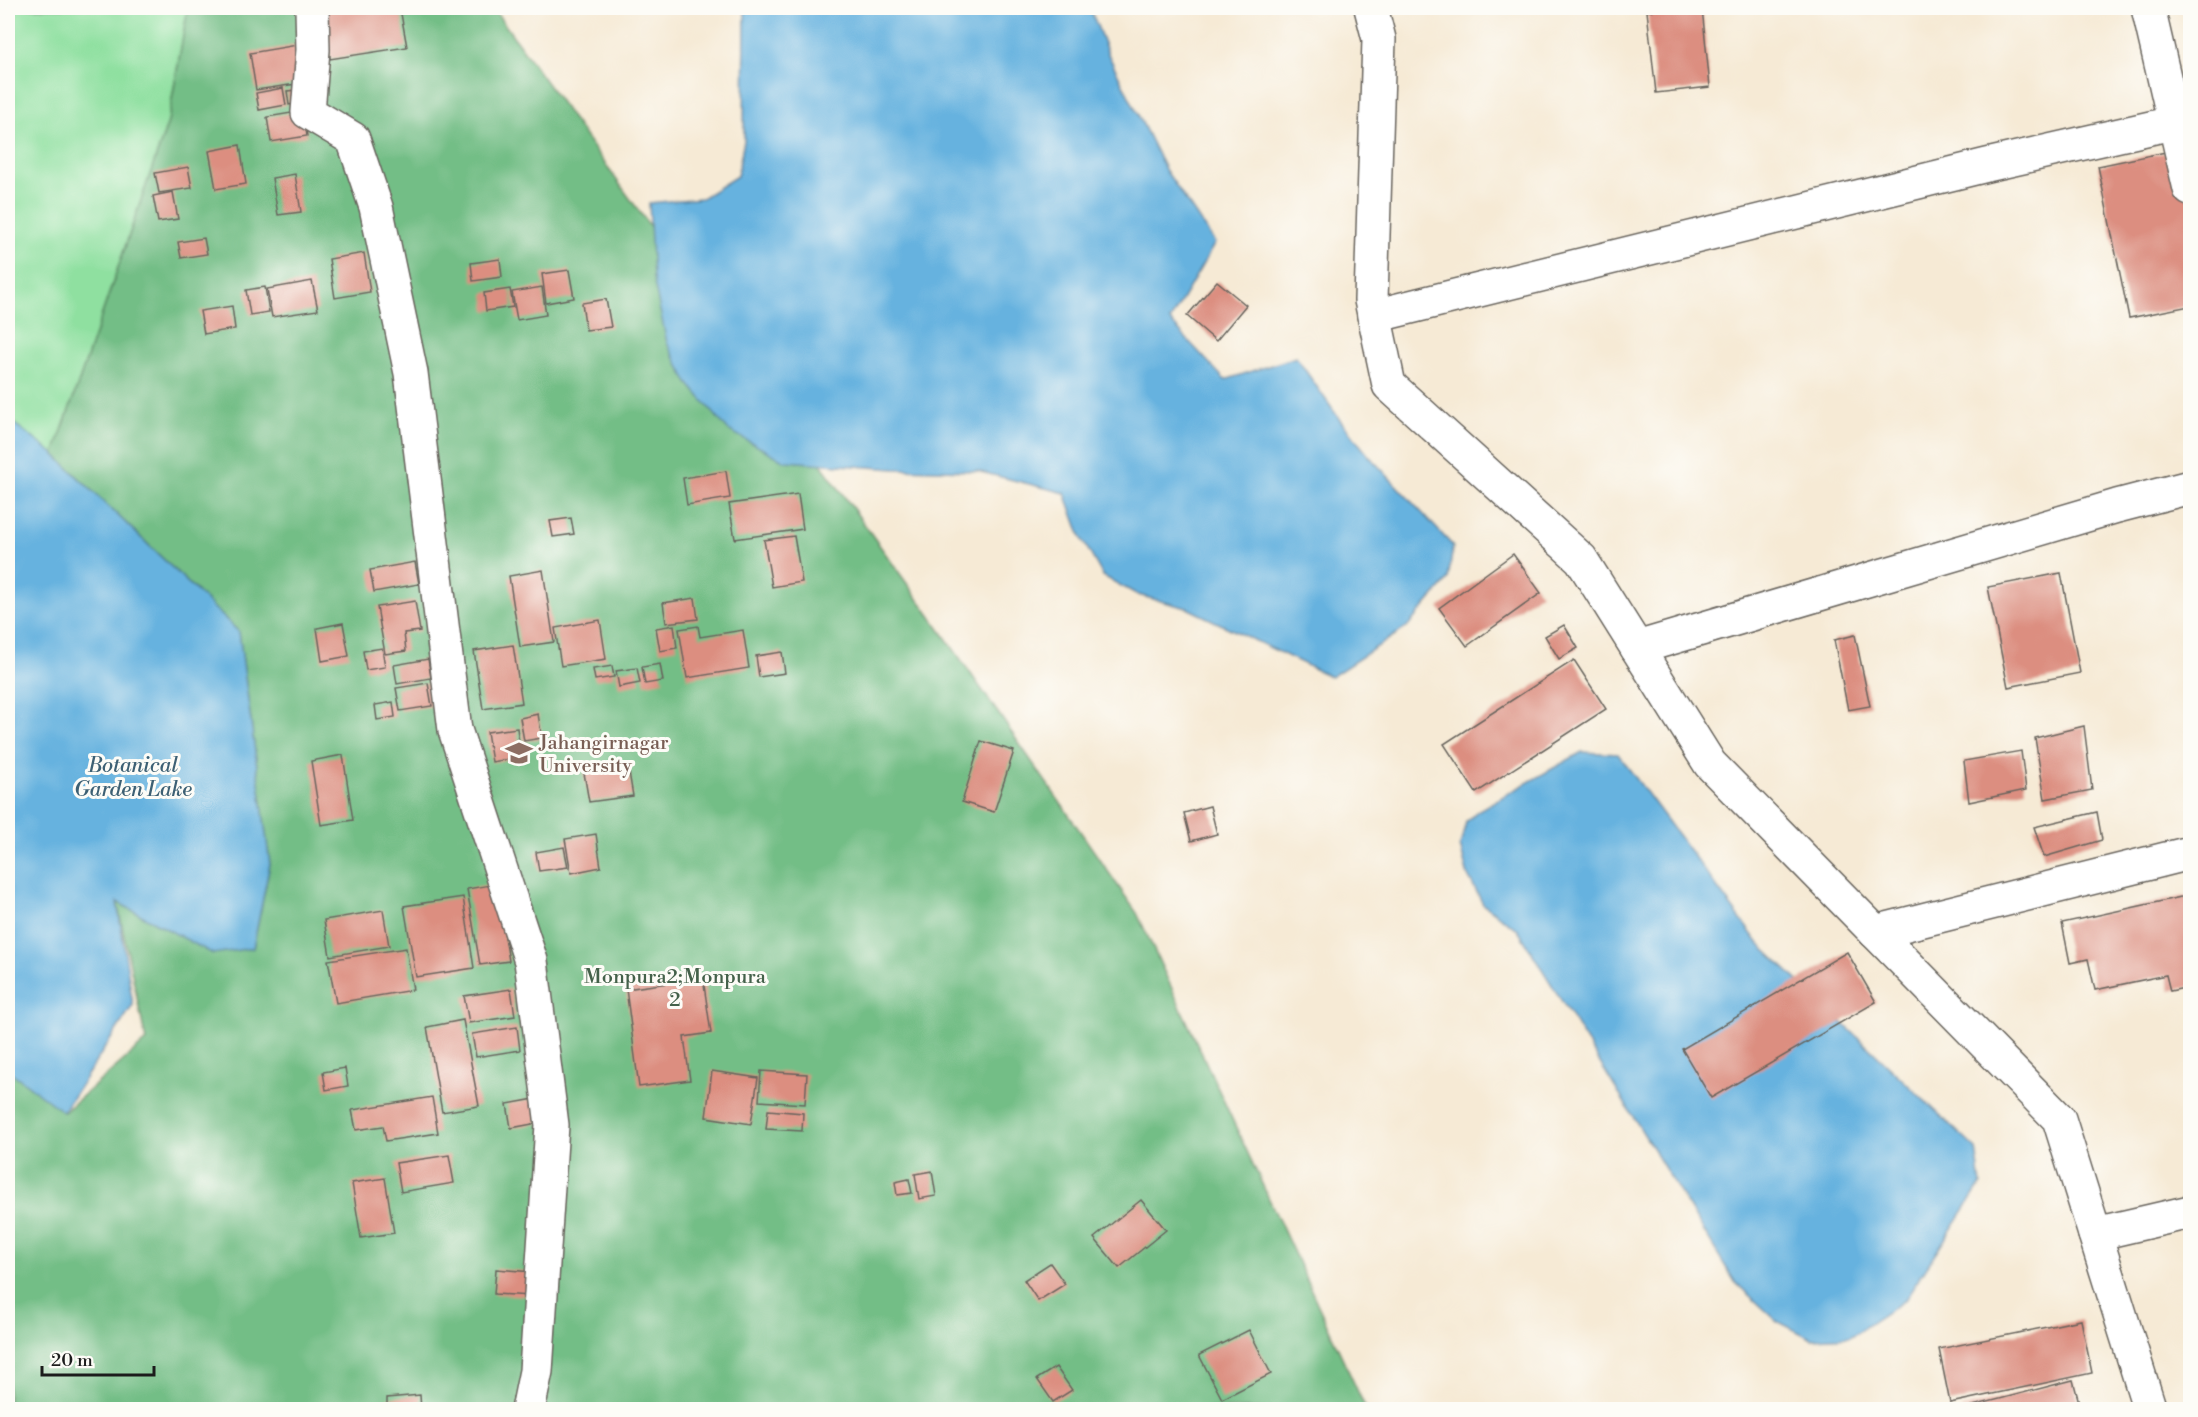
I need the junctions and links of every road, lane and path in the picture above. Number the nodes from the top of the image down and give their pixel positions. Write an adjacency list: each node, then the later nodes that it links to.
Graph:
1 (312, 8): 13 (street)
2 (1371, 8): 6 (street)
3 (2148, 8): 4 (street)
4 (2182, 121): 5 (street); 6 (street)
5 (2190, 189)
6 (1374, 316): 8 (street)
7 (2190, 487): 8 (street)
8 (1637, 648): 10 (street)
9 (2190, 853): 10 (street)
10 (1875, 932): 12 (street)
11 (2190, 1212): 12 (street)
12 (2095, 1234): 14 (street)
13 (528, 1410)
14 (2150, 1410)

